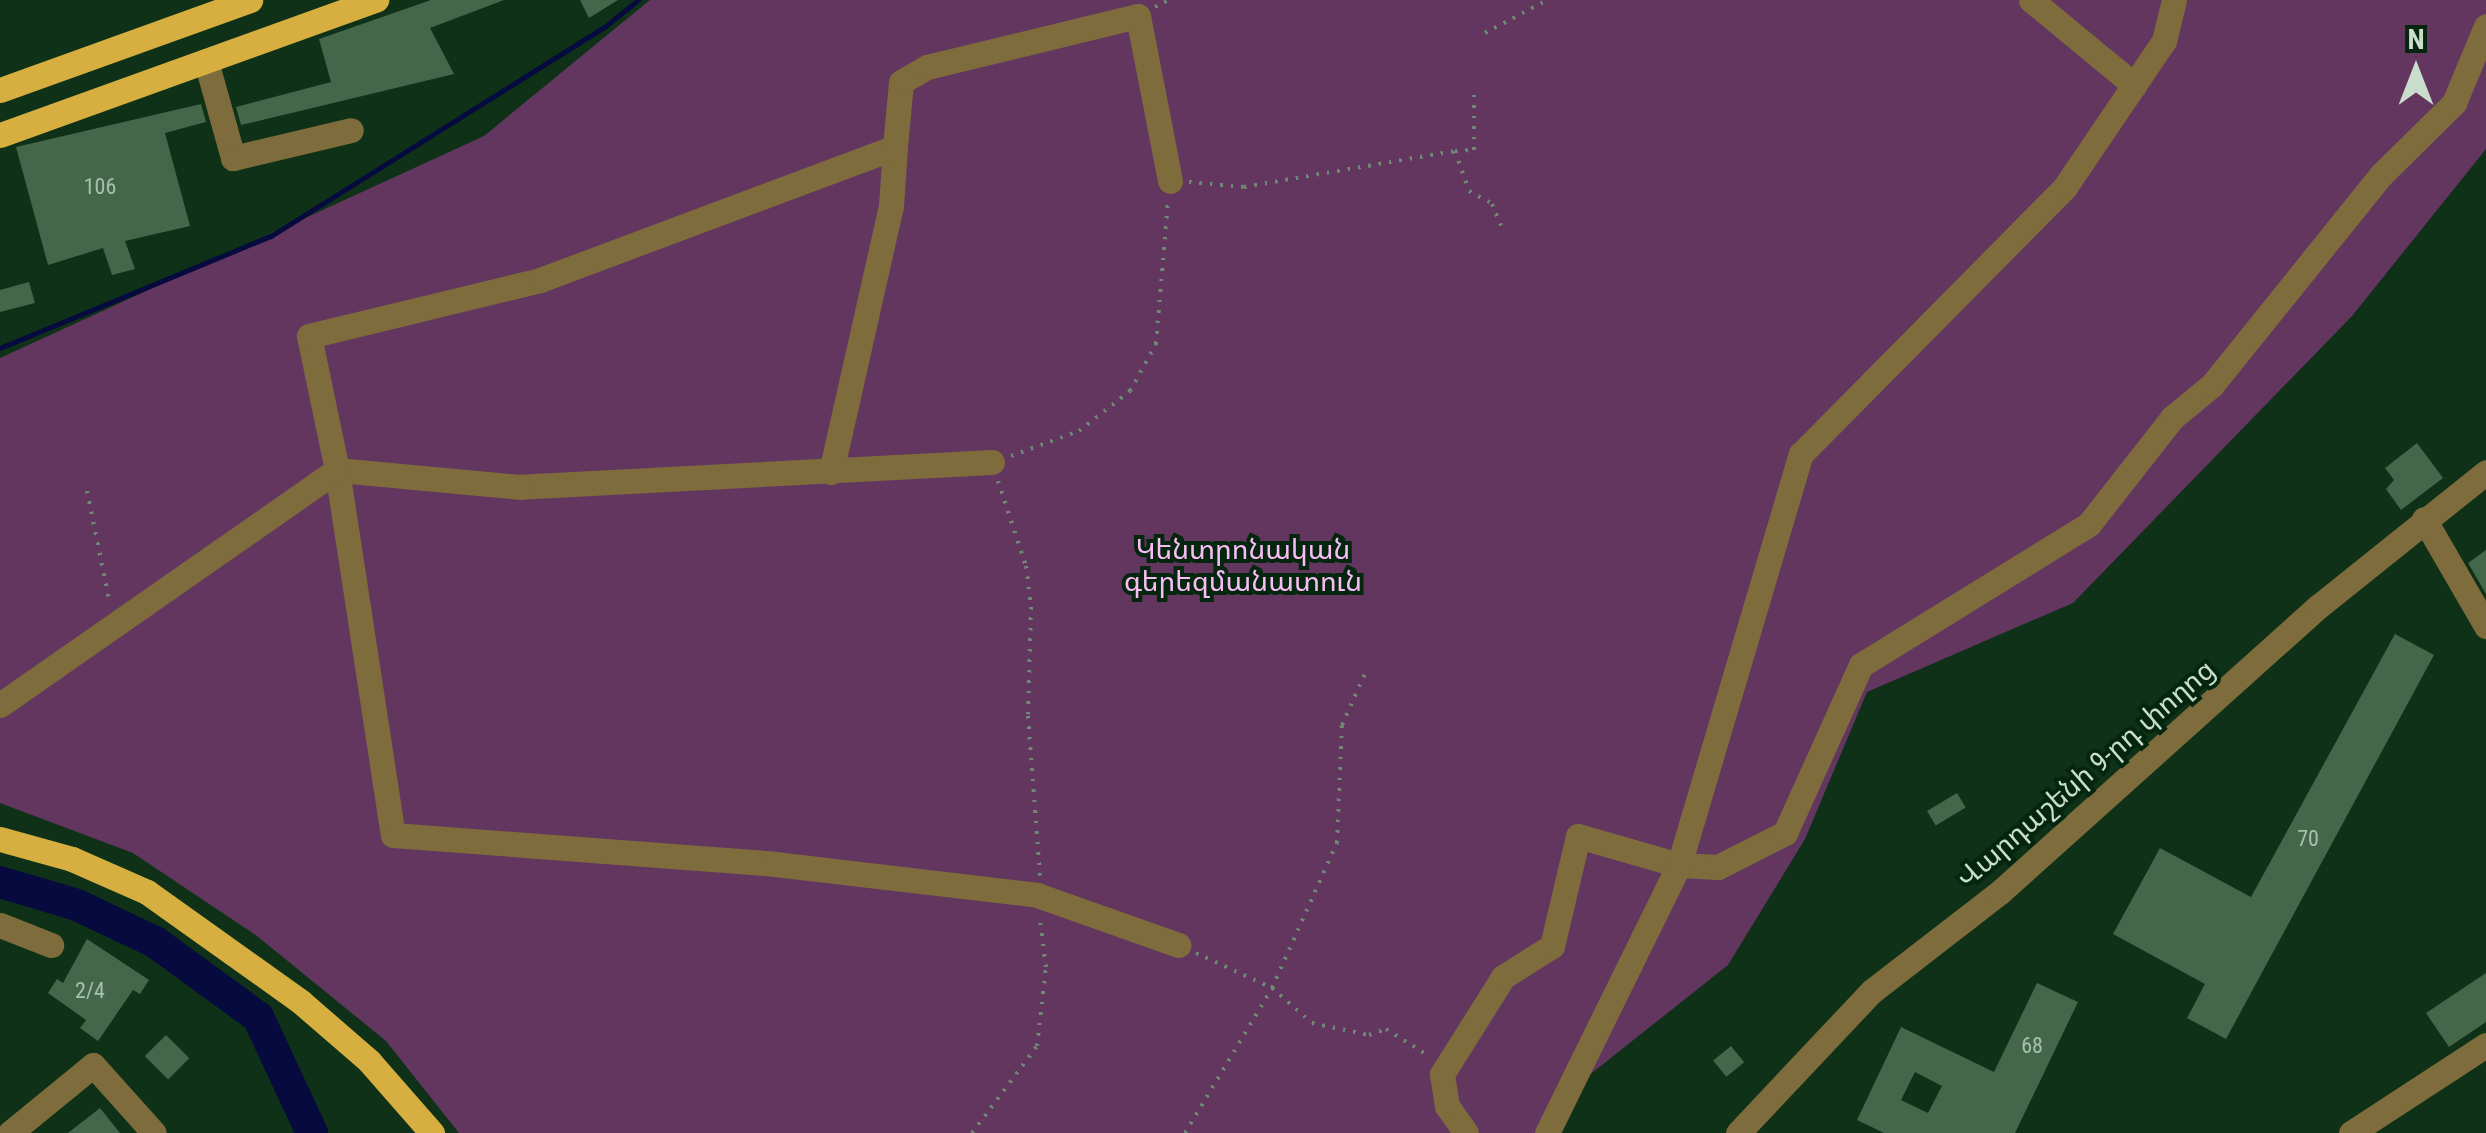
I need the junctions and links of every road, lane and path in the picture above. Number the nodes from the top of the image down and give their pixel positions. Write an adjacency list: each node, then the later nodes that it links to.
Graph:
1 (250, 0): 12 (main road)
2 (376, 0): 9 (main road)
3 (1547, 0): 8 (path)
4 (2031, 0): 10 (street)
5 (2174, 0): 10 (street)
6 (2481, 0): 7 (street)
7 (2486, 26): 30 (street)
8 (1485, 33)
9 (206, 61): 13 (street); 14 (main road)
10 (2134, 86): 30 (street)
11 (1474, 88): 16 (path)
12 (0, 90)
13 (351, 130)
14 (0, 135)
15 (895, 147): 17 (street); 20 (street); 21 (street)
16 (1455, 152): 17 (path); 18 (path)
17 (1170, 181): 19 (path)
18 (1502, 228)
19 (992, 462): 21 (street); 31 (path)
20 (337, 470): 21 (street); 26 (street); 31 (street)
21 (831, 472)
22 (2486, 472): 24 (street, Վարդաշենի 9-րդ փողոց)
23 (87, 491): 26 (path)
24 (2424, 519): 25 (street); 45 (street, Վարդաշենի 9-րդ փողոց)
25 (2486, 626)
26 (115, 628): 28 (street)
27 (1366, 671): 35 (path)
28 (0, 705)
29 (0, 839): 40 (main road)
30 (1679, 864): 37 (street); 44 (street)
31 (1037, 894): 34 (street); 41 (path)
32 (0, 925): 33 (street)
33 (51, 945)
34 (1178, 945): 35 (path)
35 (1272, 988): 37 (path); 42 (path)
36 (2486, 1046): 46 (street)
37 (1448, 1064): 43 (street)
38 (10, 1133): 39 (street)
39 (154, 1133)
40 (432, 1133)
41 (972, 1133)
42 (1186, 1133)
43 (1466, 1133)
44 (1546, 1133)
45 (1738, 1133)
46 (2351, 1133)

